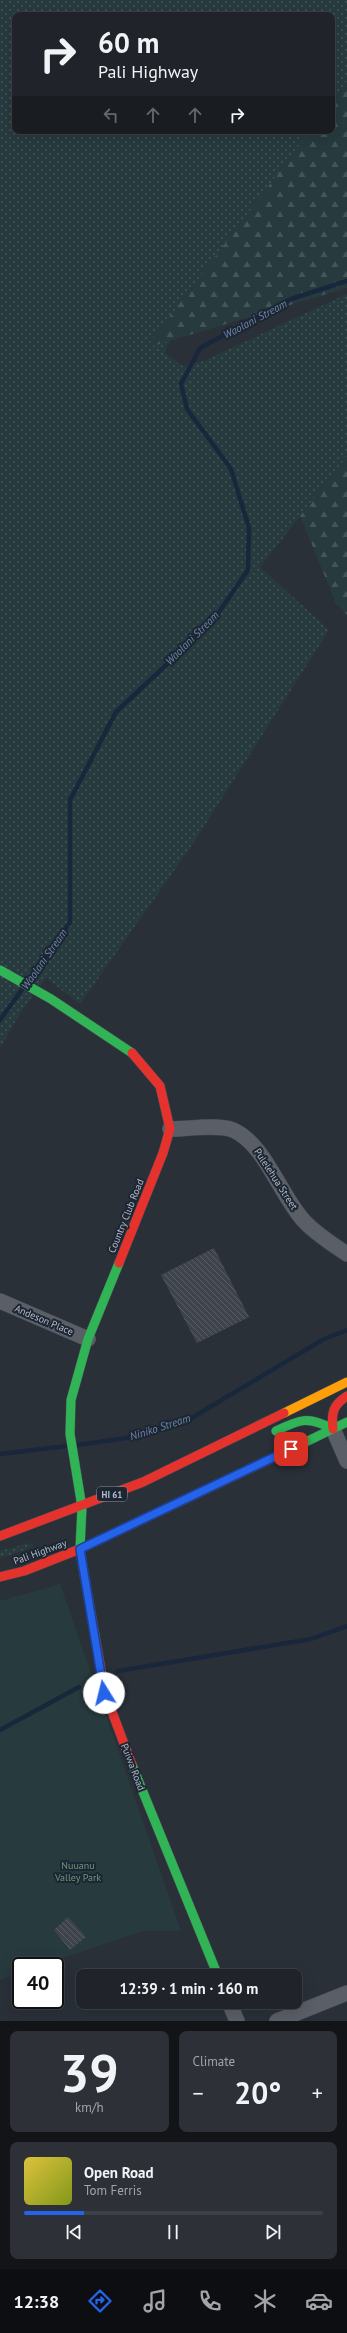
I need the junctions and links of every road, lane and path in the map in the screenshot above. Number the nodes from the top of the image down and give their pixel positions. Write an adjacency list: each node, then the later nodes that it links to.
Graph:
1 (0, 970): 2 (main road, Country Club Road)
2 (170, 1129): 3 (street, Pulelehua Street); 5 (main road, Country Club Road)
3 (347, 1254)
4 (0, 1301): 5 (street, Andeson Place)
5 (88, 1339): 14 (main road, Country Club Road)
6 (347, 1382): 11 (main road, HI 61)
7 (347, 1396): 9 (main road)
8 (347, 1422): 9 (main road, Pali Highway)
9 (333, 1429): 10 (main road); 13 (street); 16 (main road, Pali Highway)
10 (266, 1435)
11 (220, 1444): 12 (main road); 14 (main road, HI 61)
12 (239, 1447)
13 (347, 1461)
14 (82, 1507): 15 (main road, HI 61); 16 (main road, Country Club Road)
15 (0, 1536)
16 (80, 1549): 17 (main road, Pali Highway); 18 (main road, Puiwa Road)
17 (0, 1577)
18 (215, 1969)
19 (347, 1993): 22 (street)
20 (232, 2009): 21 (street)
21 (237, 2021)
22 (277, 2021)

